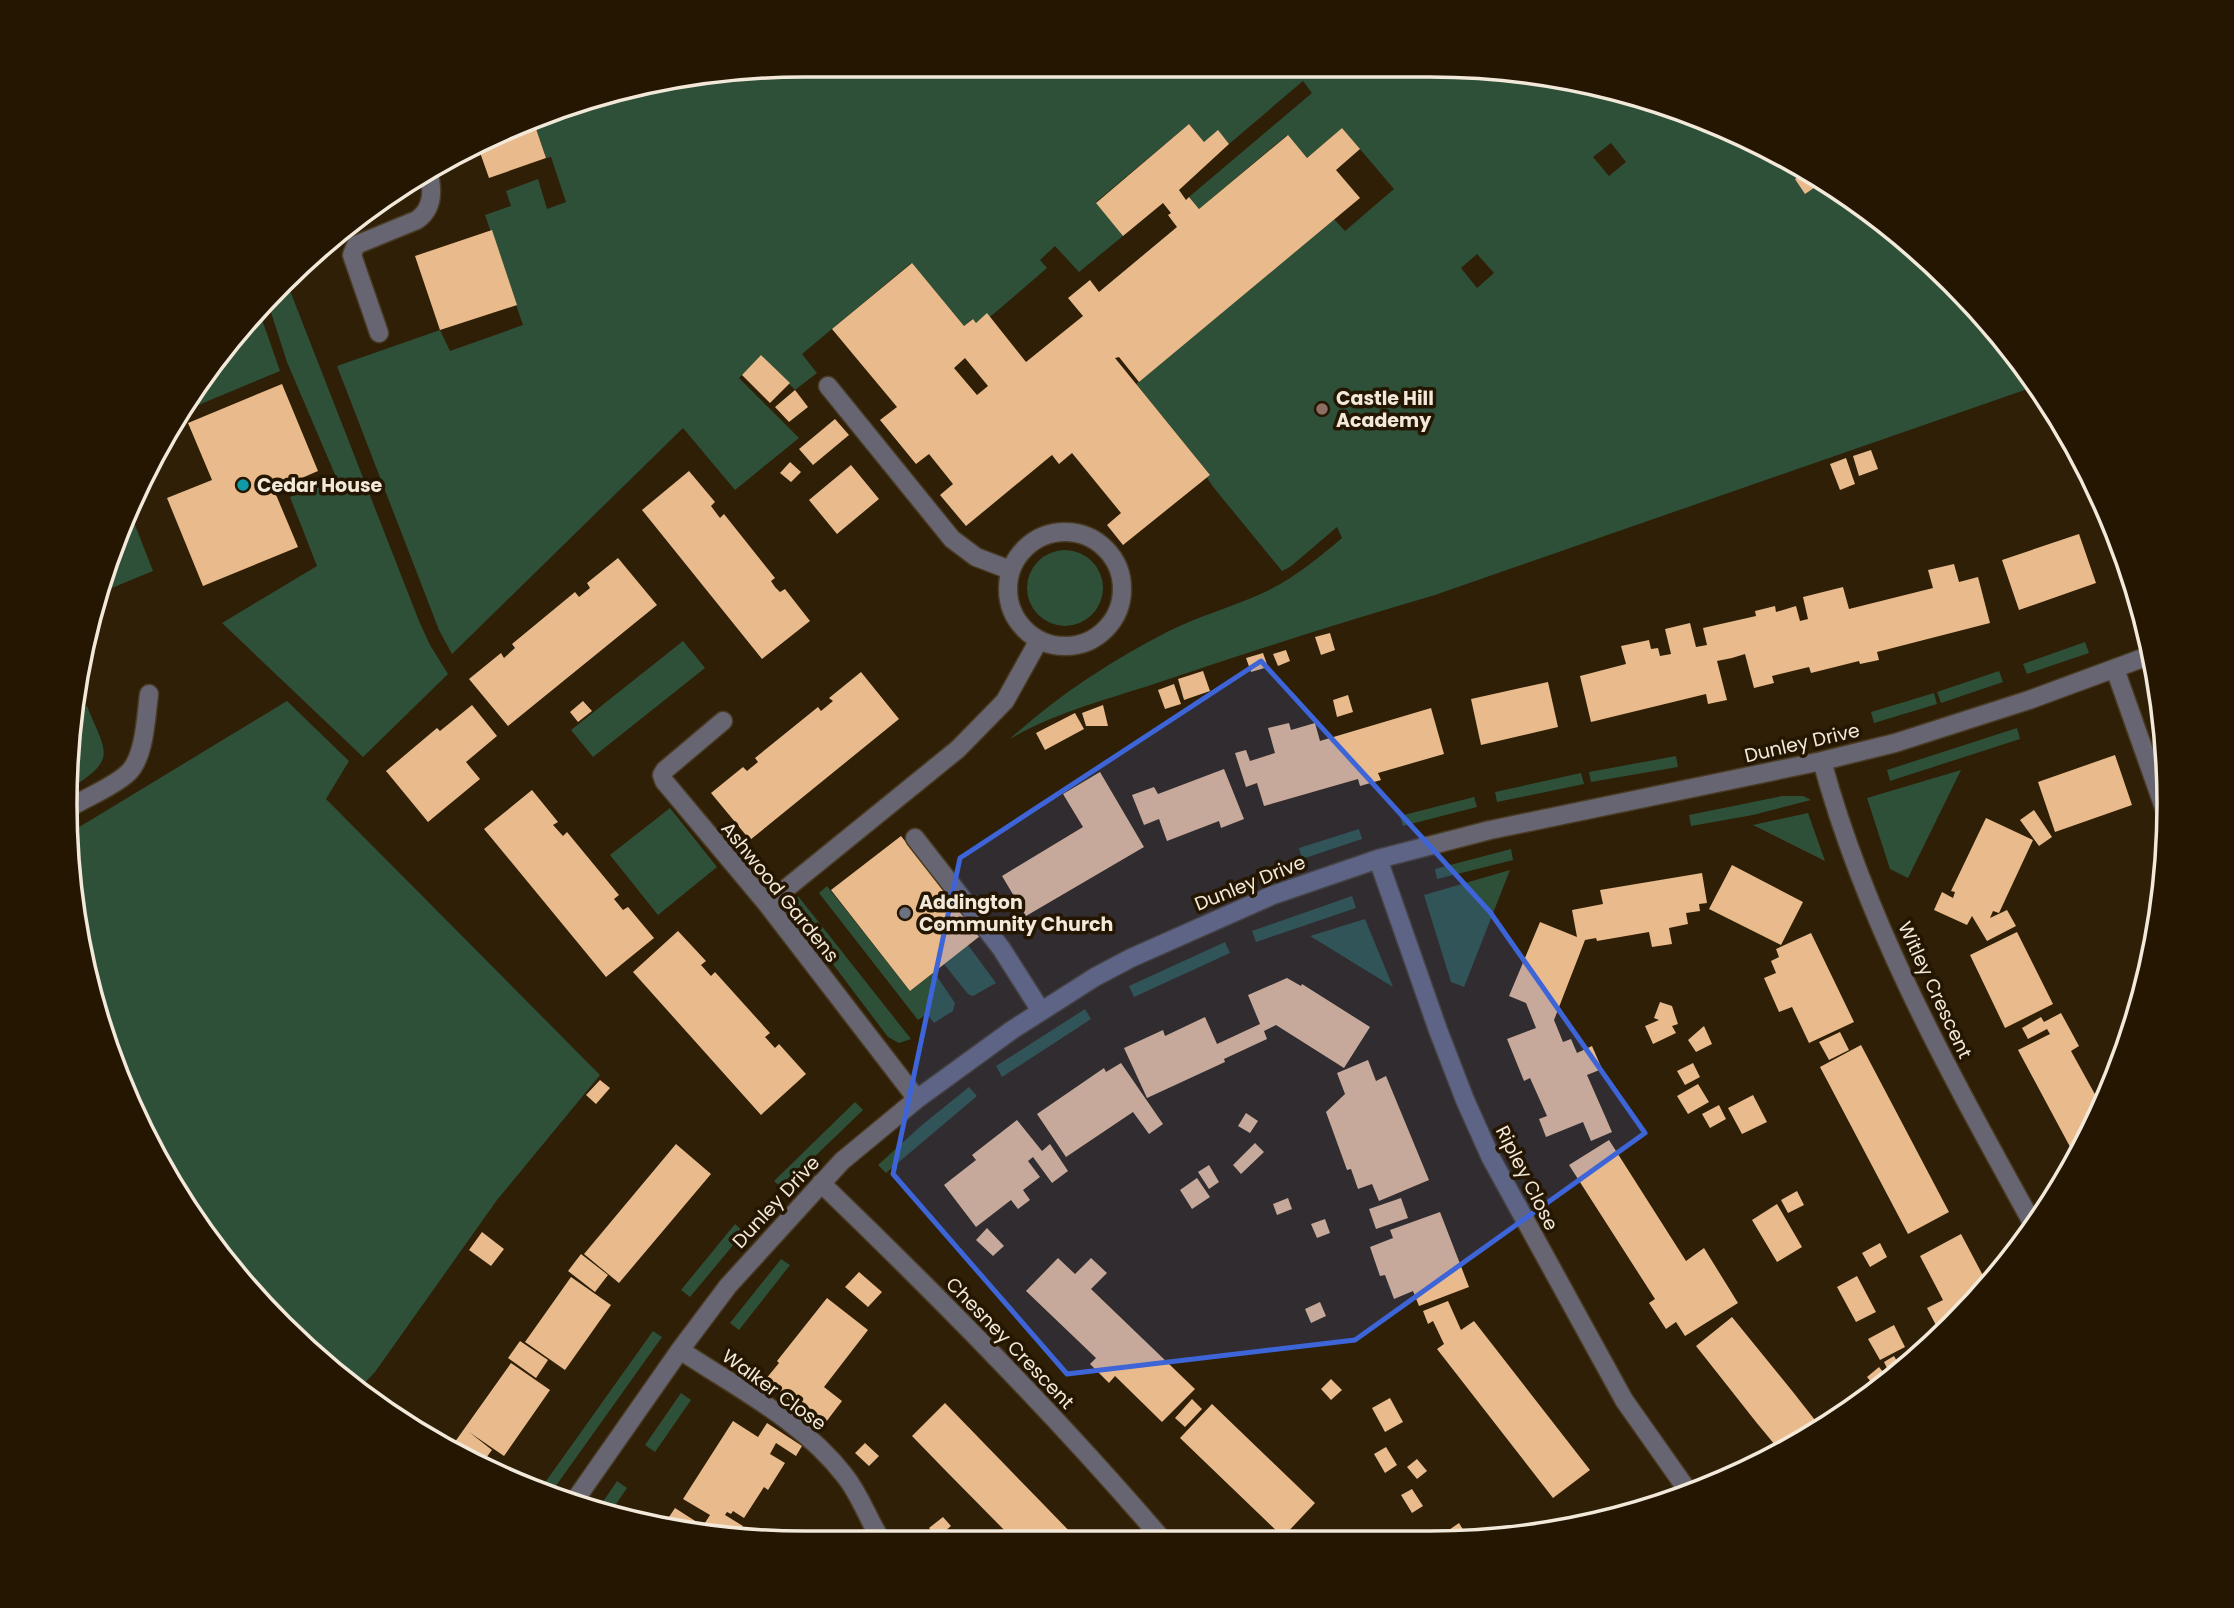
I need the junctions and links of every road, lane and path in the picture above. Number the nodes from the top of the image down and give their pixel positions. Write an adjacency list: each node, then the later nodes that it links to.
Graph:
1 (429, 181): 2 (street)
2 (379, 333)
3 (828, 386): 4 (street)
4 (1010, 570): 5 (street); 5 (street)
5 (1039, 640): 15 (street)
6 (2142, 658): 7 (street, Dunley Drive)
7 (2115, 669): 10 (street, Dunley Drive); 11 (street)
8 (149, 694): 12 (street)
9 (723, 722): 15 (street, Ashwood Gardens)
10 (1822, 761): 14 (street, Dunley Drive); 19 (street, Witley Crescent)
11 (2156, 785)
12 (77, 803)
13 (915, 838): 16 (street)
14 (1378, 859): 16 (street, Dunley Drive); 21 (street, Ripley Close)
15 (767, 904): 17 (street, Ashwood Gardens)
16 (1041, 1011): 17 (street, Dunley Drive)
17 (917, 1099): 18 (street, Dunley Drive)
18 (821, 1183): 20 (street, Dunley Drive); 24 (street, Chesney Crescent)
19 (2029, 1216)
20 (680, 1350): 22 (street, Dunley Drive); 23 (street, Walker Close)
21 (1683, 1485)
22 (579, 1495)
23 (876, 1531)
24 (1155, 1531)

